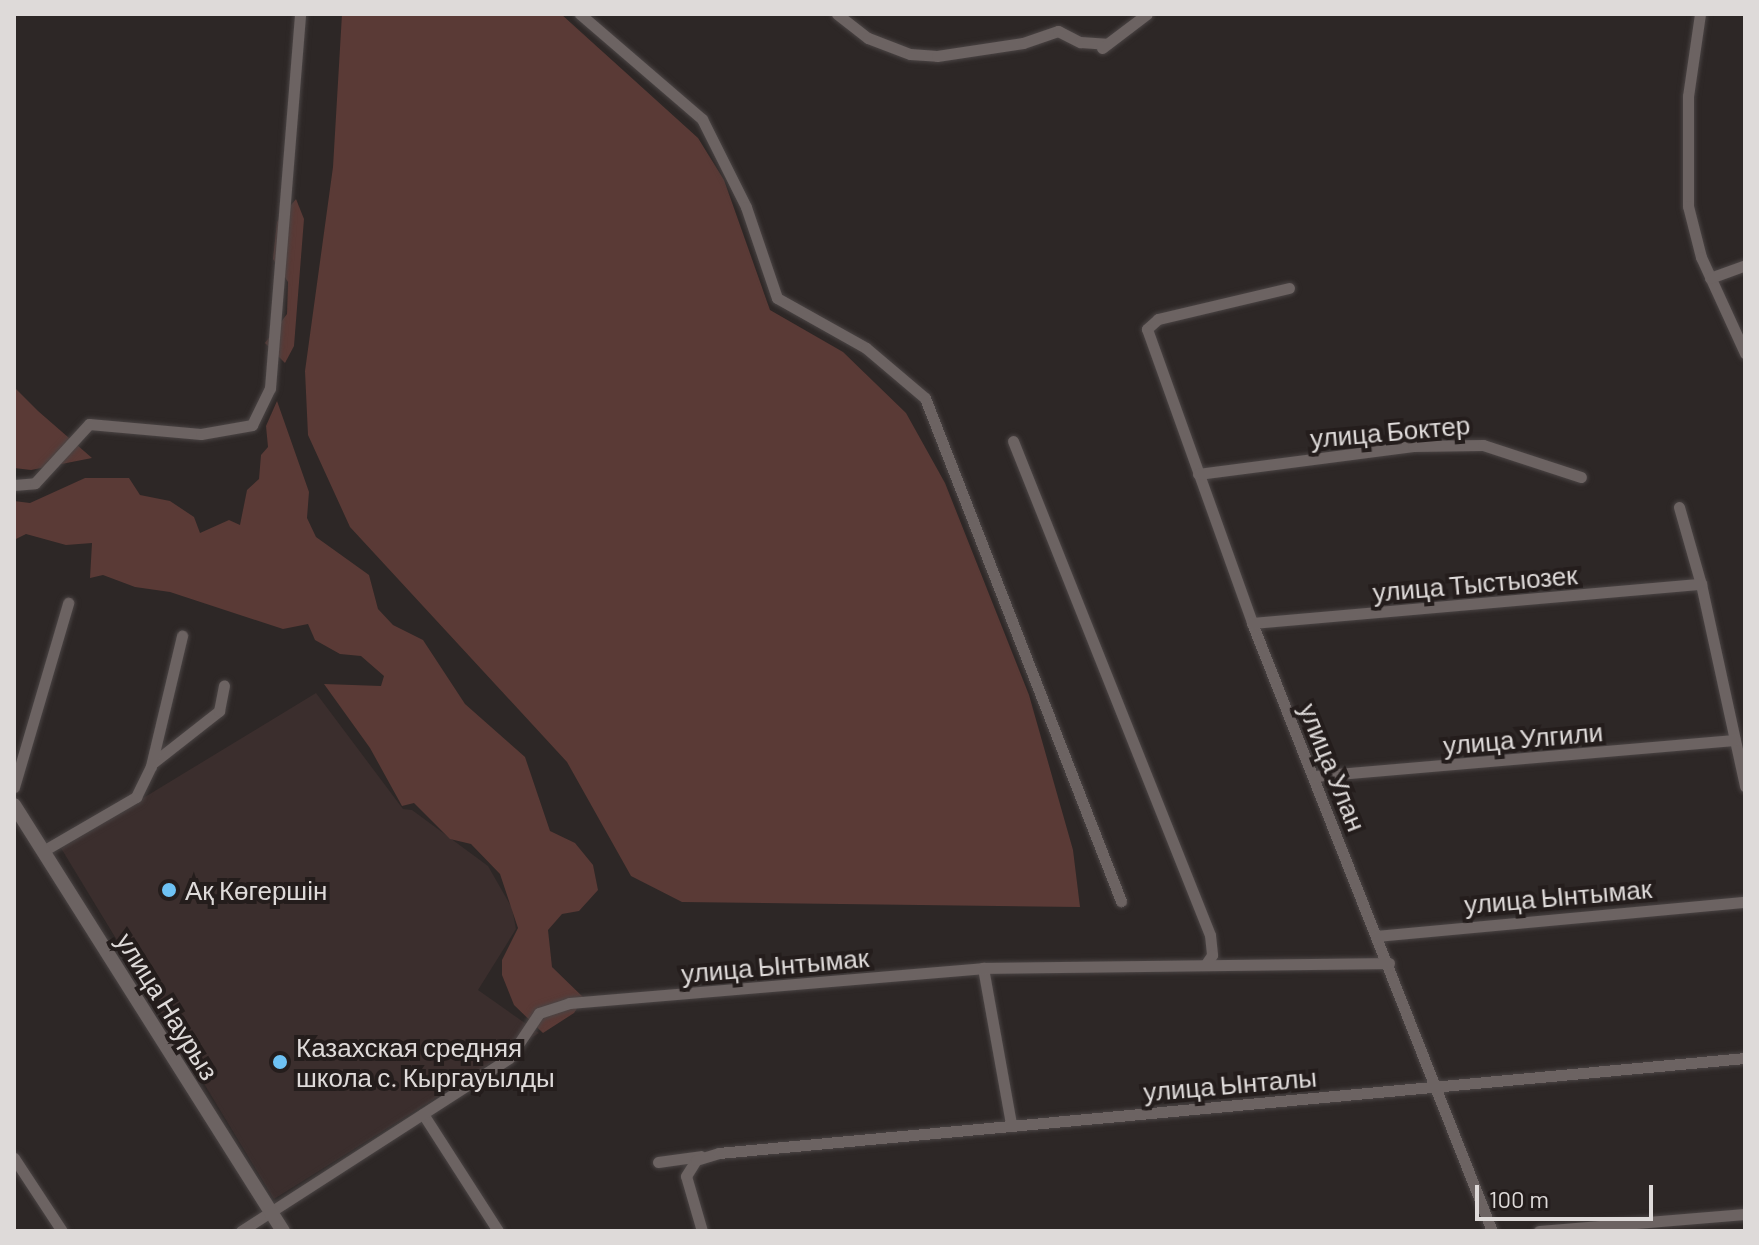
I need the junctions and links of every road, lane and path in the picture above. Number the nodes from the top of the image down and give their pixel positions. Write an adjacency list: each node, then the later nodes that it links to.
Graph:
1 (300, 14): 13 (street)
2 (580, 14): 27 (street)
3 (837, 14): 4 (street)
4 (1147, 14)
5 (1700, 14): 7 (street)
6 (1745, 265): 7 (street)
7 (1710, 278): 9 (street)
8 (1289, 288): 11 (street, улица Улан)
9 (1745, 353)
10 (1013, 441): 31 (street)
11 (1198, 474): 12 (street, улица Боктер); 17 (street, улица Улан)
12 (1581, 477)
13 (14, 485)
14 (1679, 507): 15 (street)
15 (1701, 584): 17 (street, улица Тыстыозек); 20 (street)
16 (68, 603): 24 (street)
17 (1252, 623): 22 (street, улица Улан)
18 (182, 636): 21 (street)
19 (224, 685): 21 (street)
20 (1734, 740): 22 (street, улица Улгили); 23 (street)
21 (151, 766): 26 (street)
22 (1314, 776): 29 (street, улица Улан)
23 (1745, 786)
24 (14, 787)
25 (14, 805): 26 (street, улица Наурыз)
26 (43, 851): 40 (street, улица Наурыз)
27 (1121, 901)
28 (1745, 902): 29 (street, улица Ынтымак)
29 (1376, 936): 30 (street, улица Улан)
30 (1389, 963): 31 (street, улица Ынтымак); 34 (street, улица Улан)
31 (1206, 964): 32 (street, улица Ынтымак)
32 (983, 968): 35 (street, улица Ынтымак); 36 (street)
33 (1745, 1058): 34 (street, улица Ынталы)
34 (1437, 1087): 36 (street, улица Ынталы); 47 (street, улица Улан)
35 (423, 1114): 40 (street, улица Ынтымак); 45 (street)
36 (1011, 1124): 37 (street, улица Ынталы)
37 (705, 1155): 39 (street, улица Ынталы); 46 (street)
38 (14, 1158): 42 (street)
39 (658, 1162)
40 (271, 1212): 43 (street, улица Ынтымак); 44 (street, улица Наурыз)
41 (1745, 1214): 48 (street)
42 (62, 1231)
43 (241, 1231)
44 (283, 1231)
45 (498, 1231)
46 (702, 1231)
47 (1492, 1231)
48 (1539, 1231)

